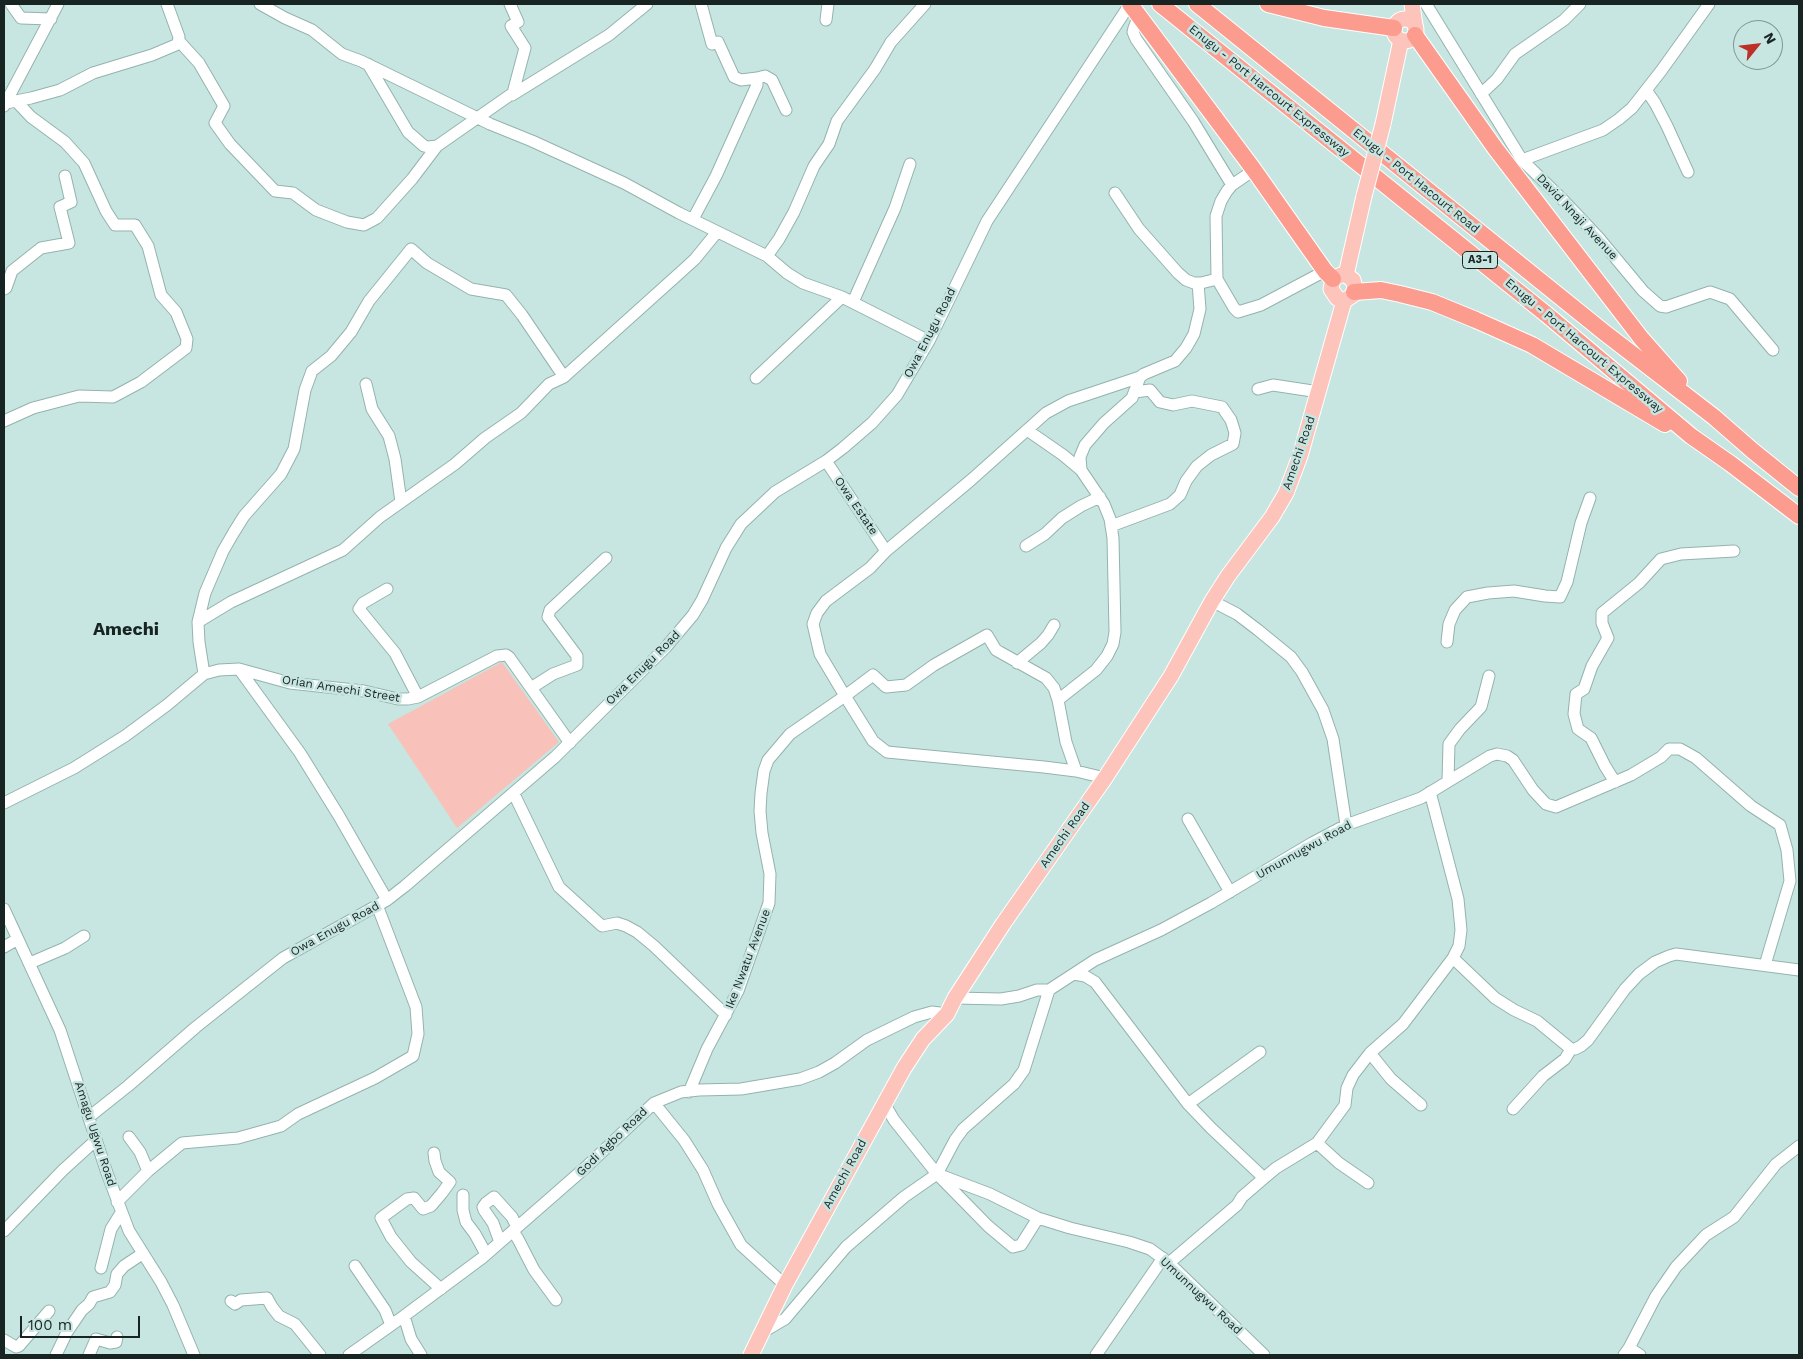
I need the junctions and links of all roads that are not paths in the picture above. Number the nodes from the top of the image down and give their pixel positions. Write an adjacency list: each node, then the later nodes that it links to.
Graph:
1 (11, 4): 20 (street)
2 (58, 4): 20 (street)
3 (167, 4): 23 (street)
4 (260, 4): 24 (street)
5 (510, 4): 28 (street)
6 (647, 4): 28 (street)
7 (701, 4): 25 (street)
8 (828, 4): 21 (street)
9 (925, 4): 42 (street)
10 (1160, 4): 61 (highway, Enugu - Port Harcourt Expressway / A3-1)
11 (1197, 4): 58 (highway, Enugu - Port Hacourt Road)
12 (1268, 4): 18 (highway)
13 (1405, 4): 22 (main road)
14 (1412, 4): 22 (main road)
15 (1426, 4): 27 (street, David Nnaji Avenue)
16 (1580, 4): 27 (street)
17 (1709, 4): 26 (street)
18 (1287, 6): 22 (highway)
19 (1132, 7): 35 (highway); 38 (street); 49 (street, Owa Enugu Road)
20 (51, 19): 29 (street)
21 (826, 20)
22 (1404, 30): 43 (main road, bridge); 58 (highway)
23 (179, 41): 29 (street); 32 (street)
24 (368, 64): 31 (street); 32 (street)
25 (757, 81): 30 (street); 40 (street)
26 (1646, 90): 33 (street); 36 (street)
27 (1481, 94): 33 (street, David Nnaji Avenue)
28 (511, 96): 31 (street)
29 (9, 104): 59 (street)
30 (786, 110)
31 (478, 118): 32 (street); 40 (street)
32 (438, 146)
33 (1522, 160): 50 (street, David Nnaji Avenue)
34 (910, 164): 48 (street)
35 (1254, 170): 38 (street); 43 (highway)
36 (1688, 172)
37 (65, 176): 46 (street)
38 (1232, 185): 44 (street)
39 (1115, 194): 45 (street)
40 (693, 219): 41 (street)
41 (717, 232): 42 (street); 51 (street)
42 (767, 256): 48 (street)
43 (1335, 275): 44 (street); 47 (main road); 47 (main road)
44 (1217, 279): 45 (street)
45 (1198, 284): 52 (street)
46 (4, 289)
47 (1349, 296): 57 (main road, Amechi Road); 61 (highway)
48 (848, 300): 49 (street); 53 (street)
49 (929, 341): 62 (street, Owa Enugu Road)
50 (1772, 350)
51 (564, 377): 67 (street); 76 (street)
52 (1140, 377): 56 (street); 60 (street)
53 (756, 378)
54 (366, 384): 67 (street)
55 (1258, 389): 57 (street)
56 (1135, 392): 63 (street); 69 (street)
57 (1319, 392): 75 (main road, Amechi Road)
58 (1714, 417): 64 (highway, Enugu - Port Hacourt Road)
59 (4, 421)
60 (1027, 430): 63 (street); 71 (street)
61 (1691, 436): 68 (highway, Enugu - Port Harcourt Expressway / A3-1)
62 (826, 461): 71 (street, Owa Estate); 87 (street, Owa Enugu Road)
63 (1081, 470): 65 (street)
64 (1799, 488)
65 (1100, 497): 69 (street); 70 (street)
66 (1590, 498): 78 (street)
67 (400, 502): 76 (street)
68 (1799, 516)
69 (1111, 526): 86 (street)
70 (1026, 546)
71 (886, 551): 84 (street)
72 (1734, 551): 91 (street)
73 (606, 558): 83 (street)
74 (387, 589): 85 (street)
75 (1212, 601): 89 (main road, Amechi Road); 96 (street)
76 (198, 622): 81 (street)
77 (1054, 625): 79 (street)
78 (1447, 642)
79 (1017, 663): 84 (street, Ike Nwatu Avenue); 86 (street)
80 (239, 669): 81 (street, Orian Amechi Street); 85 (street, Orian Amechi Street); 98 (street)
81 (204, 674): 94 (street, Orian Amechi Street)
82 (1489, 676): 90 (street)
83 (531, 688): 85 (street, Orian Amechi Street); 87 (street, Orian Amechi Street)
84 (845, 696): 88 (street); 111 (street, Ike Nwatu Avenue)
85 (418, 697)
86 (1058, 700): 88 (street)
87 (570, 742): 93 (street, Owa Enugu Road)
88 (1076, 771): 89 (street)
89 (1105, 778): 109 (main road, Amechi Road)
90 (1448, 780): 91 (street, Umunnugwu Road); 92 (street, Umunnugwu Road)
91 (1615, 782): 105 (street, Umunnugwu Road)
92 (1430, 792): 96 (street, Umunnugwu Road); 103 (street)
93 (514, 794): 98 (street, Owa Enugu Road); 111 (street)
94 (4, 803)
95 (1188, 819): 97 (street)
96 (1346, 825): 97 (street, Umunnugwu Road)
97 (1230, 892): 107 (street, Umunnugwu Road)
98 (382, 902): 121 (street, Owa Enugu Road); 127 (street)
99 (4, 910): 101 (street, Amagu Ugwu Road)
100 (84, 936): 104 (street)
101 (18, 939): 102 (street); 104 (street, Amagu Ugwu Road)
102 (4, 947)
103 (1453, 958): 112 (street); 114 (street)
104 (30, 964): 121 (street, Amagu Ugwu Road)
105 (1765, 965): 106 (street); 112 (street)
106 (1799, 970)
107 (1074, 974): 108 (street, Umunnugwu Road); 118 (street)
108 (1049, 990): 109 (street, Umunnugwu Road); 128 (street)
109 (955, 998): 110 (main road, Amechi Road)
110 (947, 1014): 115 (street, Godi Agbo Road); 117 (main road, Amechi Road)
111 (726, 1015): 115 (street, Ike Nwatu Avenue)
112 (1571, 1049): 120 (street)
113 (1260, 1052): 118 (street)
114 (1370, 1053): 119 (street); 124 (street)
115 (689, 1092): 116 (street, Godi Agbo Road)
116 (654, 1103): 134 (street, Godi Agbo Road); 142 (street)
117 (884, 1103): 128 (street); 142 (main road, Amechi Road)
118 (1188, 1104): 129 (street)
119 (1421, 1105)
120 (1513, 1109)
121 (89, 1117): 123 (street, Amagu Ugwu Road)
122 (130, 1138): 127 (street)
123 (96, 1140): 132 (street, Amagu Ugwu Road); 135 (street)
124 (1317, 1143): 129 (street); 130 (street)
125 (1799, 1146): 152 (street)
126 (434, 1153): 143 (street)
127 (148, 1171): 132 (street)
128 (937, 1174): 133 (street, Umunnugwu Road); 133 (street); 149 (street)
129 (1264, 1178): 139 (street)
130 (1368, 1183)
131 (464, 1196): 138 (street)
132 (119, 1207): 137 (street, Amagu Ugwu Road); 141 (street)
133 (1038, 1218): 139 (street, Umunnugwu Road)
134 (515, 1229): 136 (street, Godi Agbo Road); 136 (street); 144 (street)
135 (4, 1231)
136 (500, 1242): 138 (street, Godi Agbo Road)
137 (142, 1254): 154 (street); 156 (street, Amagu Ugwu Road)
138 (486, 1254): 143 (street, Godi Agbo Road)
139 (1166, 1261): 153 (street, Umunnugwu Road); 161 (street)
140 (354, 1266): 148 (street)
141 (101, 1268)
142 (785, 1285): 149 (main road, Amechi Road)
143 (441, 1289): 147 (street, Godi Agbo Road)
144 (556, 1300)
145 (231, 1301): 157 (street)
146 (49, 1311): 151 (street)
147 (404, 1316): 148 (street, Godi Agbo Road); 159 (street)
148 (391, 1325): 158 (street, Godi Agbo Road)
149 (763, 1332): 160 (main road, Amechi Road)
150 (116, 1337): 155 (street)
151 (4, 1340)
152 (1627, 1352): 162 (street)
153 (1257, 1353)
154 (56, 1355)
155 (89, 1355)
156 (194, 1355)
157 (320, 1355)
158 (349, 1355)
159 (421, 1355)
160 (751, 1355)
161 (1096, 1355)
162 (1640, 1355)

